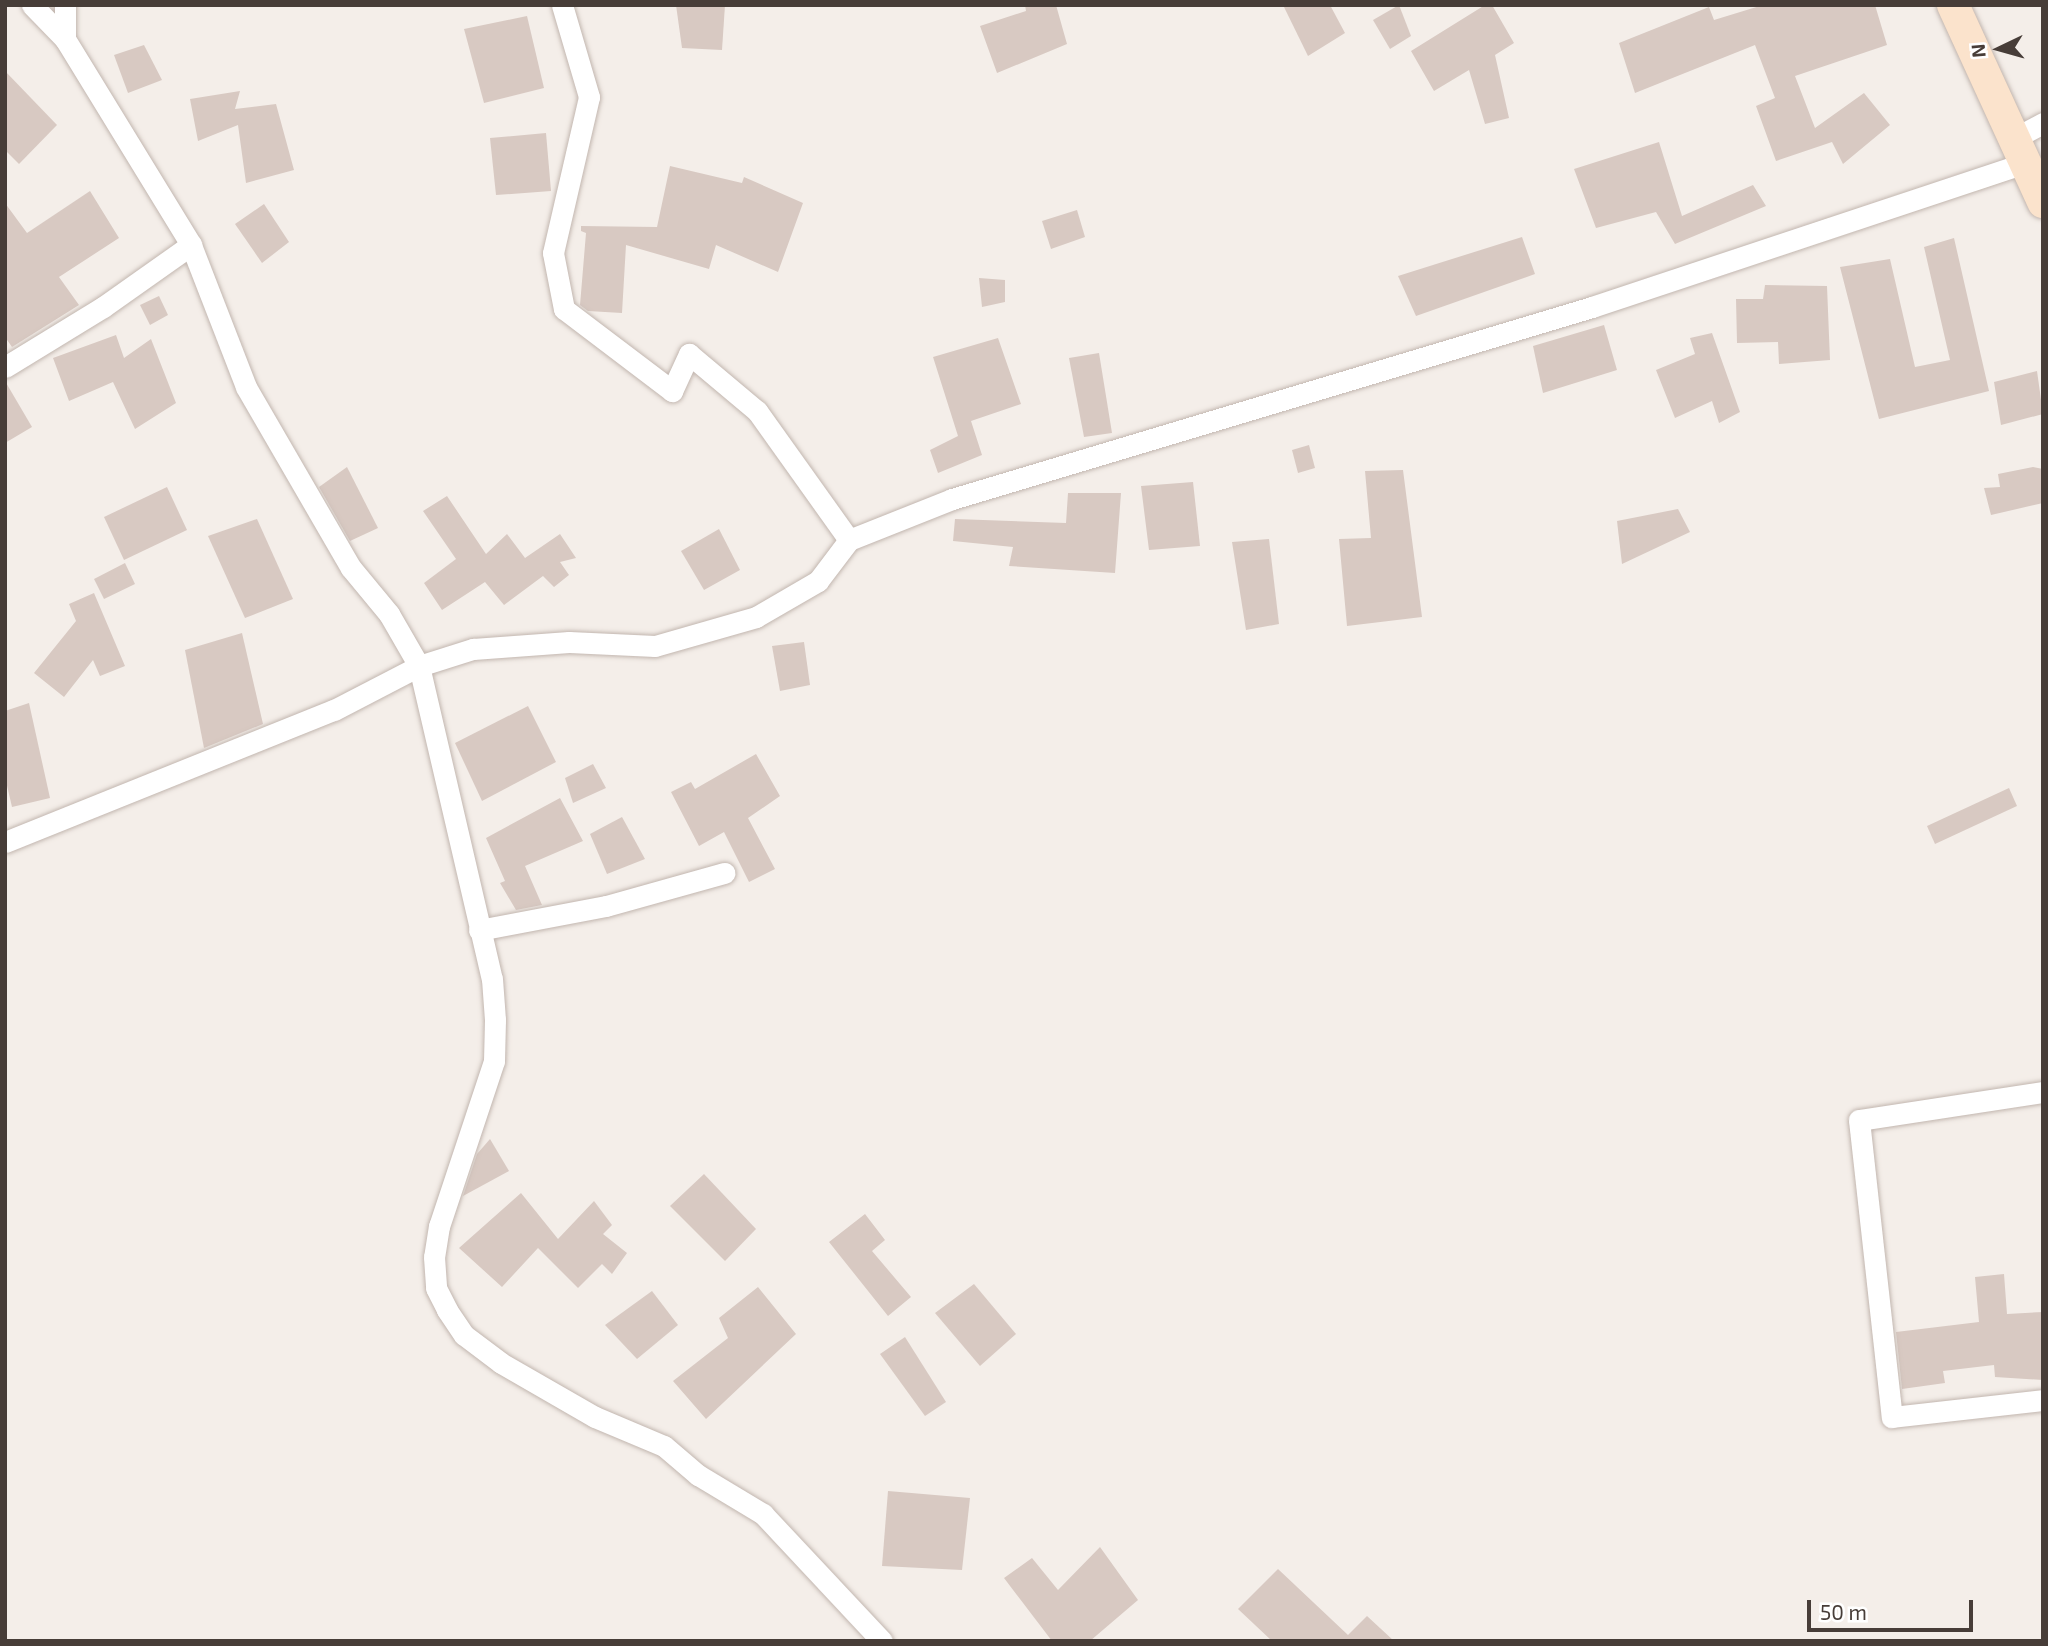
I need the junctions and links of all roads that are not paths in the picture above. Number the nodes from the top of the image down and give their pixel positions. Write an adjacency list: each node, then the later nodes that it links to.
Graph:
1 (32, 5): 5 (street)
2 (65, 5): 5 (street)
3 (562, 5): 11 (street)
4 (1954, 5): 7 (main road)
5 (65, 39): 9 (street)
6 (2043, 122): 7 (street)
7 (2018, 152): 8 (main road); 11 (street)
8 (2043, 202)
9 (191, 245): 10 (street); 12 (street)
10 (5, 367)
11 (849, 540): 12 (street)
12 (419, 666): 13 (street); 15 (street)
13 (5, 842)
14 (724, 873): 15 (street)
15 (478, 930): 18 (street)
16 (2043, 1092): 17 (street)
17 (2043, 1400)
18 (882, 1641)

